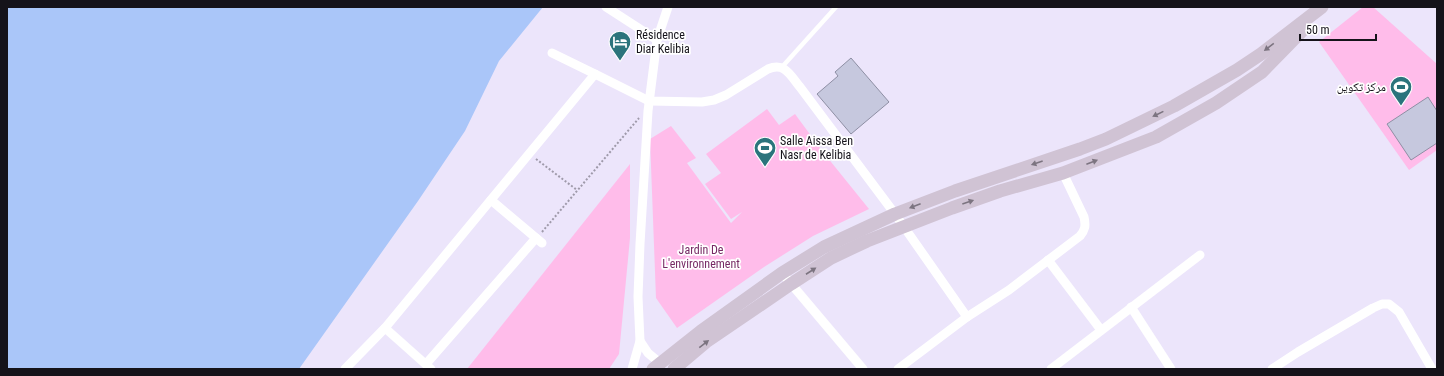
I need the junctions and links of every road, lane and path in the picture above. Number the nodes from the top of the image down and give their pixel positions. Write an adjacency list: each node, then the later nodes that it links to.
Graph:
1 (606, 7): 5 (street)
2 (668, 7): 5 (street)
3 (836, 7): 7 (lane)
4 (1323, 7): 12 (main road, one-way to 4); 15 (main road, one-way to 15)
5 (657, 40): 9 (street)
6 (552, 53): 8 (street)
7 (782, 67): 9 (street); 15 (street)
8 (595, 74): 9 (street); 11 (street)
9 (649, 101): 10 (street)
10 (648, 111): 13 (path); 26 (street)
11 (529, 154): 13 (path); 14 (street)
12 (1063, 173): 16 (main road, one-way to 12); 19 (street)
13 (577, 190): 17 (path)
14 (491, 200): 17 (street); 24 (street)
15 (895, 214): 16 (street); 20 (main road)
16 (903, 227): 21 (main road, one-way to 16); 23 (street)
17 (539, 241): 28 (street)
18 (1200, 255): 22 (street)
19 (1048, 260): 23 (street); 25 (street)
20 (782, 273): 21 (street); 27 (main road)
21 (791, 284): 31 (main road, one-way to 21); 32 (street)
22 (1131, 307): 25 (street); 35 (street)
23 (967, 317): 33 (street)
24 (384, 328): 28 (street); 29 (street)
25 (1101, 330): 34 (street)
26 (640, 341): 27 (street); 30 (street)
27 (656, 366)
28 (428, 367)
29 (345, 369)
30 (632, 369)
31 (674, 369)
32 (863, 369)
33 (898, 369)
34 (1051, 369)
35 (1171, 369)
36 (1272, 369): 37 (street)
37 (1432, 369)

